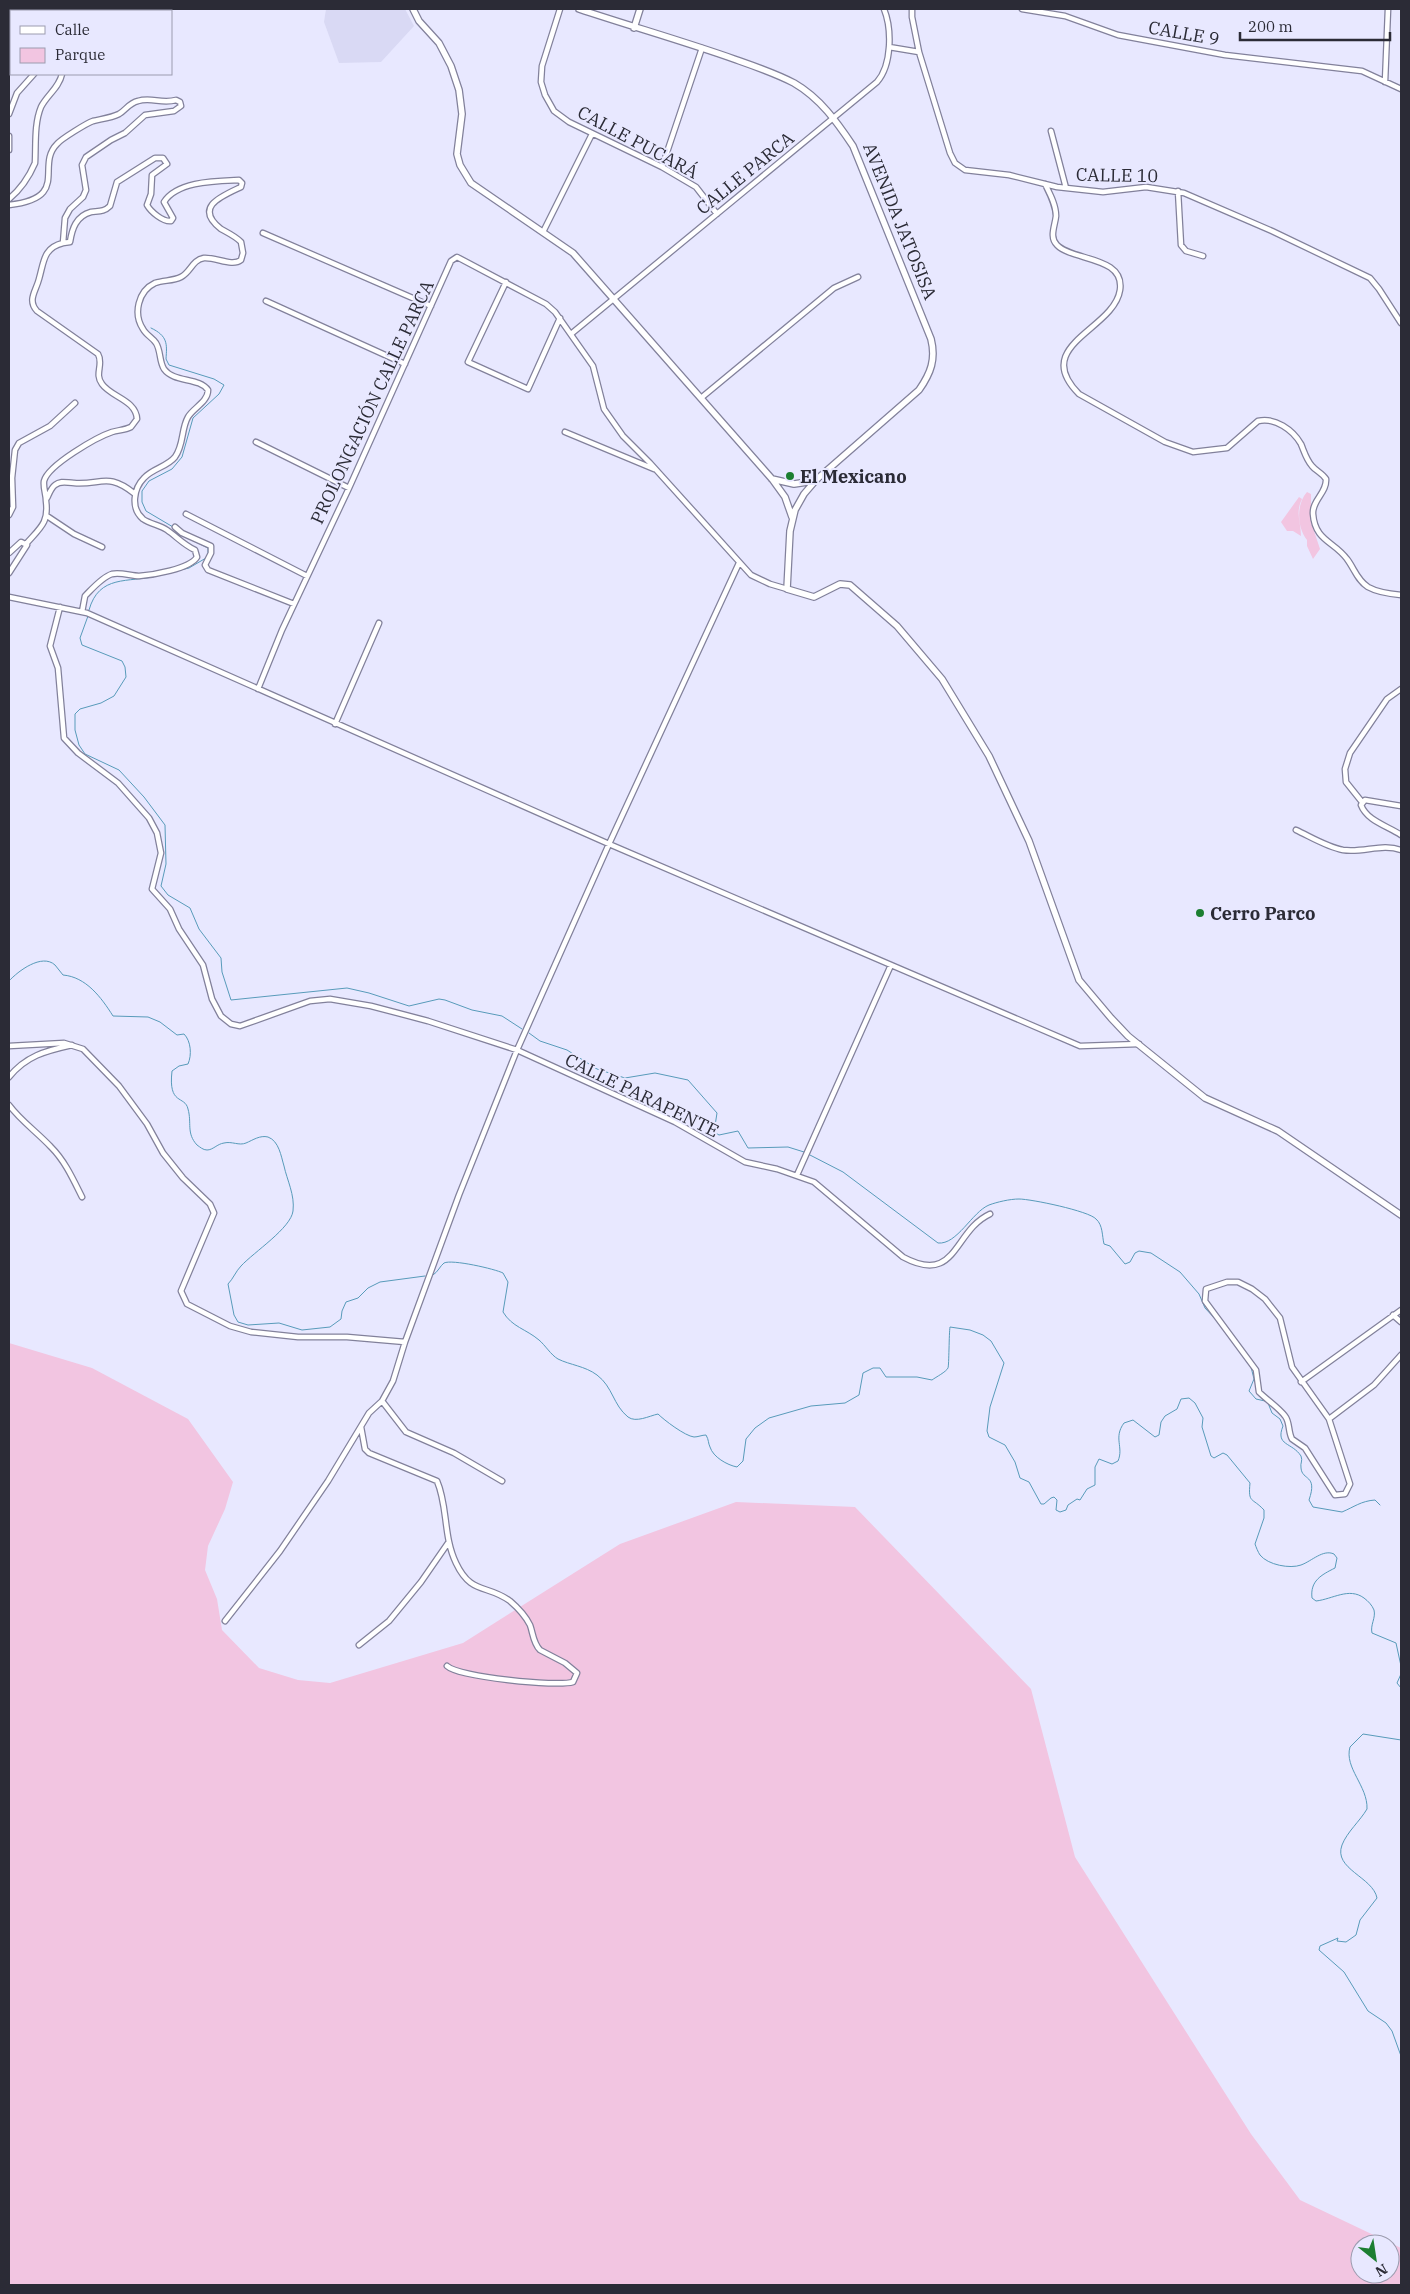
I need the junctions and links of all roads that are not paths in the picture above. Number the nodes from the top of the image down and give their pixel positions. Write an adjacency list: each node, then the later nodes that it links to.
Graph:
1 (413, 9): 30 (street, AVENIDA JATOSISA)
2 (560, 9): 20 (street, CALLE PUCARÁ)
3 (579, 9): 9 (street, AVENIDA JATOSISA)
4 (640, 9): 9 (street)
5 (884, 9): 10 (street, CALLE PARCA)
6 (912, 9): 12 (street, CALLE 10)
7 (1022, 9): 15 (street, CALLE 9)
8 (1388, 9): 15 (street)
9 (634, 28): 11 (street, AVENIDA JATOSISA)
10 (889, 47): 12 (street); 18 (street, CALLE PARCA)
11 (702, 48): 18 (street, AVENIDA JATOSISA); 23 (street)
12 (919, 52): 24 (street, CALLE 10)
13 (33, 75): 17 (street)
14 (62, 75): 27 (street)
15 (1385, 82): 16 (street, CALLE 9)
16 (1401, 89)
17 (9, 114)
18 (834, 118): 29 (street, CALLE PARCA); 49 (street, AVENIDA JATOSISA)
19 (1051, 131): 25 (street)
20 (592, 134): 23 (street, CALLE PUCARÁ); 30 (street)
21 (9, 136): 22 (street)
22 (9, 150)
23 (662, 167): 29 (street, CALLE PUCARÁ)
24 (1045, 184): 25 (street, CALLE 10); 65 (street)
25 (1066, 188): 26 (street, CALLE 10)
26 (1178, 191): 33 (street); 40 (street, CALLE 10)
27 (9, 199)
28 (9, 205): 32 (street)
29 (717, 214): 36 (street, CALLE PARCA)
30 (543, 232): 36 (street, AVENIDA JATOSISA)
31 (263, 233): 38 (street)
32 (63, 243): 51 (street); 52 (street)
33 (1203, 256)
34 (858, 277): 43 (street)
35 (506, 282): 38 (street, PROLONGACIÓN CALLE PARCA); 39 (street, PROLONGACIÓN CALLE PARCA); 39 (street)
36 (615, 299): 41 (street, CALLE PARCA); 43 (street, AVENIDA JATOSISA)
37 (266, 300): 42 (street)
38 (431, 306): 42 (street, PROLONGACIÓN CALLE PARCA)
39 (560, 318): 41 (street, PROLONGACIÓN CALLE PARCA)
40 (1401, 323)
41 (572, 334): 47 (street, PROLONGACIÓN CALLE PARCA)
42 (405, 364): 50 (street, PROLONGACIÓN CALLE PARCA)
43 (701, 398): 48 (street, AVENIDA JATOSISA)
44 (75, 403): 54 (street)
45 (565, 432): 47 (street)
46 (256, 442): 50 (street)
47 (655, 469): 61 (street, PROLONGACIÓN CALLE PARCA)
48 (772, 479): 49 (street); 56 (street, AVENIDA JATOSISA)
49 (816, 480): 56 (street, AVENIDA JATOSISA)
50 (349, 488): 63 (street, PROLONGACIÓN CALLE PARCA)
51 (135, 494): 52 (street); 69 (street)
52 (46, 499): 55 (street)
53 (186, 514): 63 (street)
54 (9, 515)
55 (47, 516): 58 (street); 59 (street)
56 (792, 518): 64 (street, AVENIDA JATOSISA)
57 (175, 527): 67 (street)
58 (26, 544): 60 (street); 62 (street)
59 (102, 547)
60 (9, 553)
61 (738, 563): 64 (street, PROLONGACIÓN CALLE PARCA); 78 (street)
62 (9, 573)
63 (307, 576): 67 (street, PROLONGACIÓN CALLE PARCA)
64 (787, 588): 81 (street)
65 (1401, 595)
66 (9, 597): 68 (street)
67 (294, 604): 71 (street, PROLONGACIÓN CALLE PARCA)
68 (60, 608): 69 (street); 84 (street, CALLE PARAPENTE)
69 (82, 612): 71 (street)
70 (379, 623): 73 (street)
71 (258, 689): 73 (street)
72 (1401, 689): 74 (street)
73 (336, 724): 78 (street)
74 (1362, 802): 75 (street); 77 (street)
75 (1401, 806)
76 (1296, 830): 79 (street)
77 (1401, 835)
78 (609, 844): 80 (street); 84 (street)
79 (1401, 850)
80 (891, 965): 81 (street); 87 (street)
81 (1139, 1044): 90 (street)
82 (73, 1045): 83 (street); 85 (street); 94 (street)
83 (9, 1046)
84 (517, 1050): 87 (street, CALLE PARAPENTE); 94 (street)
85 (9, 1077)
86 (9, 1105): 88 (street)
87 (797, 1175): 89 (street, CALLE PARAPENTE)
88 (82, 1197)
89 (990, 1214)
90 (1401, 1215)
91 (1401, 1310): 92 (street)
92 (1393, 1315): 93 (street); 96 (street)
93 (1401, 1322)
94 (405, 1342): 97 (street)
95 (1401, 1355): 98 (street)
96 (1301, 1382): 98 (street); 98 (street)
97 (382, 1401): 99 (street); 100 (street)
98 (1329, 1419)
99 (361, 1427): 101 (street); 102 (street)
100 (502, 1481)
101 (448, 1543): 103 (street); 104 (street)
102 (226, 1621)
103 (359, 1645)
104 (447, 1666)

